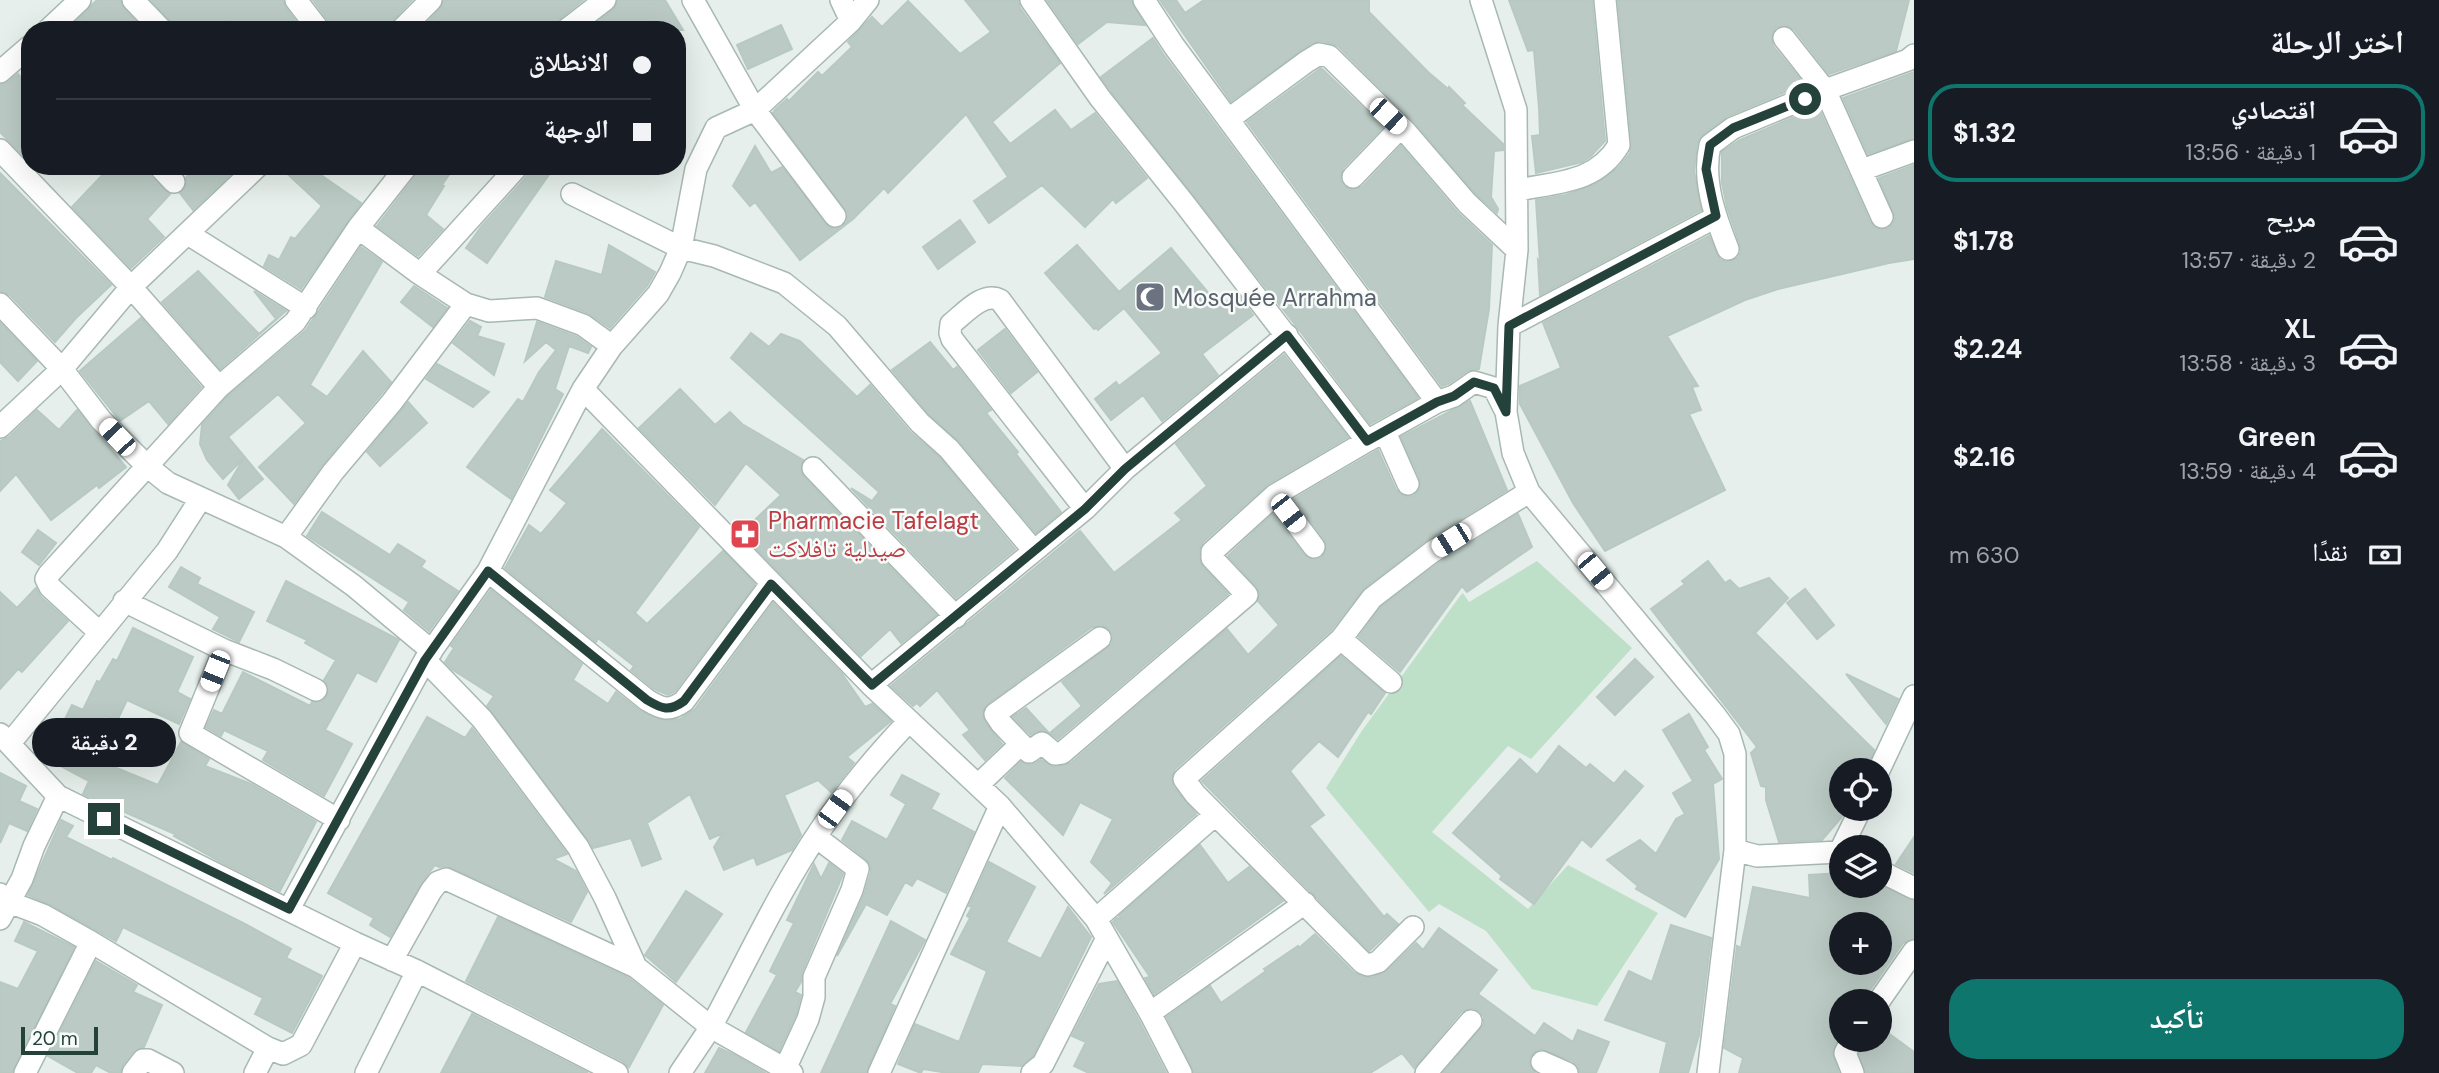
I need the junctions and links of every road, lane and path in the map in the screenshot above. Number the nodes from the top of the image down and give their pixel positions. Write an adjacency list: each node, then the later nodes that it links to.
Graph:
1 (80, 0): 13 (street)
2 (133, 0): 14 (street)
3 (296, 0): 15 (street)
4 (605, 0): 17 (street)
5 (693, 0): 24 (street)
6 (841, 0): 18 (street)
7 (868, 0): 18 (street)
8 (1031, 0): 54 (street)
9 (1144, 0): 25 (street)
10 (1481, 0): 38 (street)
11 (1605, 0): 38 (street)
12 (426, 2): 16 (street)
13 (58, 21)
14 (153, 21)
15 (312, 21)
16 (409, 21)
17 (578, 21)
18 (851, 21): 24 (street)
19 (1784, 38): 23 (street)
20 (21, 54): 22 (street)
21 (1914, 55): 23 (street)
22 (0, 72)
23 (1825, 90): 29 (street); 41 (street)
24 (755, 110): 40 (street); 45 (street)
25 (1229, 118): 26 (street); 59 (street)
26 (1401, 127): 36 (street); 47 (street)
27 (0, 150): 30 (street)
28 (1914, 151): 29 (street)
29 (1863, 170): 42 (street)
30 (21, 172)
31 (24, 175): 49 (street)
32 (167, 175): 37 (street)
33 (249, 175): 44 (street)
34 (400, 175): 43 (street)
35 (510, 175): 48 (street)
36 (1353, 177)
37 (174, 182)
38 (1518, 190): 47 (street)
39 (572, 194): 45 (street)
40 (835, 216)
41 (1716, 216): 46 (street); 53 (street)
42 (1882, 217)
43 (358, 228): 48 (street); 52 (street)
44 (188, 234): 49 (street); 52 (street)
45 (681, 248): 55 (street); 73 (street)
46 (1728, 249)
47 (1517, 250): 53 (street)
48 (420, 274): 51 (street)
49 (131, 287): 56 (street); 57 (street)
50 (0, 304): 56 (street)
51 (466, 304): 55 (street); 71 (street)
52 (306, 308): 57 (street)
53 (1509, 326): 60 (street)
54 (1287, 335): 62 (street); 65 (street)
55 (612, 346): 58 (street)
56 (62, 369): 61 (street); 63 (street)
57 (219, 387): 63 (street)
58 (583, 389): 74 (street); 75 (street)
59 (1437, 402): 60 (street); 62 (street)
60 (1506, 412): 67 (street)
61 (0, 427)
62 (1376, 436): 66 (street); 68 (street)
63 (147, 466): 69 (street); 78 (street)
64 (813, 468): 77 (street)
65 (1125, 469): 70 (street); 70 (street)
66 (1408, 484)
67 (1529, 492): 80 (street); 97 (street)
68 (1275, 495): 72 (street); 89 (street)
69 (201, 498): 71 (street); 76 (street)
70 (1085, 509): 73 (street)
71 (286, 537): 82 (street)
72 (1314, 547)
73 (1034, 551): 77 (street)
74 (488, 571): 75 (street); 82 (street)
75 (771, 584): 84 (street)
76 (124, 601): 78 (street); 81 (street)
77 (956, 617): 84 (street)
78 (99, 632): 88 (street)
79 (1100, 638): 89 (street)
80 (1341, 639): 83 (street); 94 (street)
81 (224, 650): 85 (street); 95 (street)
82 (429, 656): 95 (street); 110 (street)
83 (1391, 682)
84 (872, 685): 87 (street)
85 (316, 690)
86 (1912, 707): 90 (street)
87 (909, 720): 91 (street); 96 (street)
88 (5, 739): 92 (street)
89 (1021, 744): 91 (street)
90 (1885, 758)
91 (978, 785): 93 (street)
92 (58, 796): 102 (street); 103 (street)
93 (1000, 806): 105 (street); 127 (street)
94 (1216, 815): 101 (street); 105 (street)
95 (339, 820): 103 (street)
96 (816, 837): 115 (street); 119 (street)
97 (1735, 850): 98 (street); 132 (street)
98 (1829, 851)
99 (1892, 877): 100 (street)
100 (1914, 888)
101 (1305, 903): 104 (street); 113 (street)
102 (3, 905): 106 (street)
103 (289, 909): 107 (street)
104 (1413, 927)
105 (1101, 928): 113 (street); 128 (street)
106 (91, 942): 116 (street); 120 (street)
107 (355, 943): 109 (street); 116 (street)
108 (1914, 951): 112 (street)
109 (391, 960): 110 (street); 111 (street)
110 (636, 967): 115 (street)
111 (417, 971): 124 (street); 125 (street)
112 (1887, 989)
113 (1150, 1013): 129 (street)
114 (1471, 1021): 130 (street)
115 (710, 1027): 119 (street); 126 (street)
116 (268, 1048): 123 (street)
117 (1846, 1052): 133 (street)
118 (1542, 1062): 131 (street)
119 (788, 1071)
120 (25, 1073)
121 (132, 1073): 122 (street)
122 (173, 1073)
123 (255, 1073)
124 (366, 1073)
125 (617, 1073)
126 (680, 1073)
127 (879, 1073)
128 (1032, 1073)
129 (1181, 1073)
130 (1426, 1073)
131 (1567, 1073)
132 (1707, 1073)
133 (1853, 1073)

